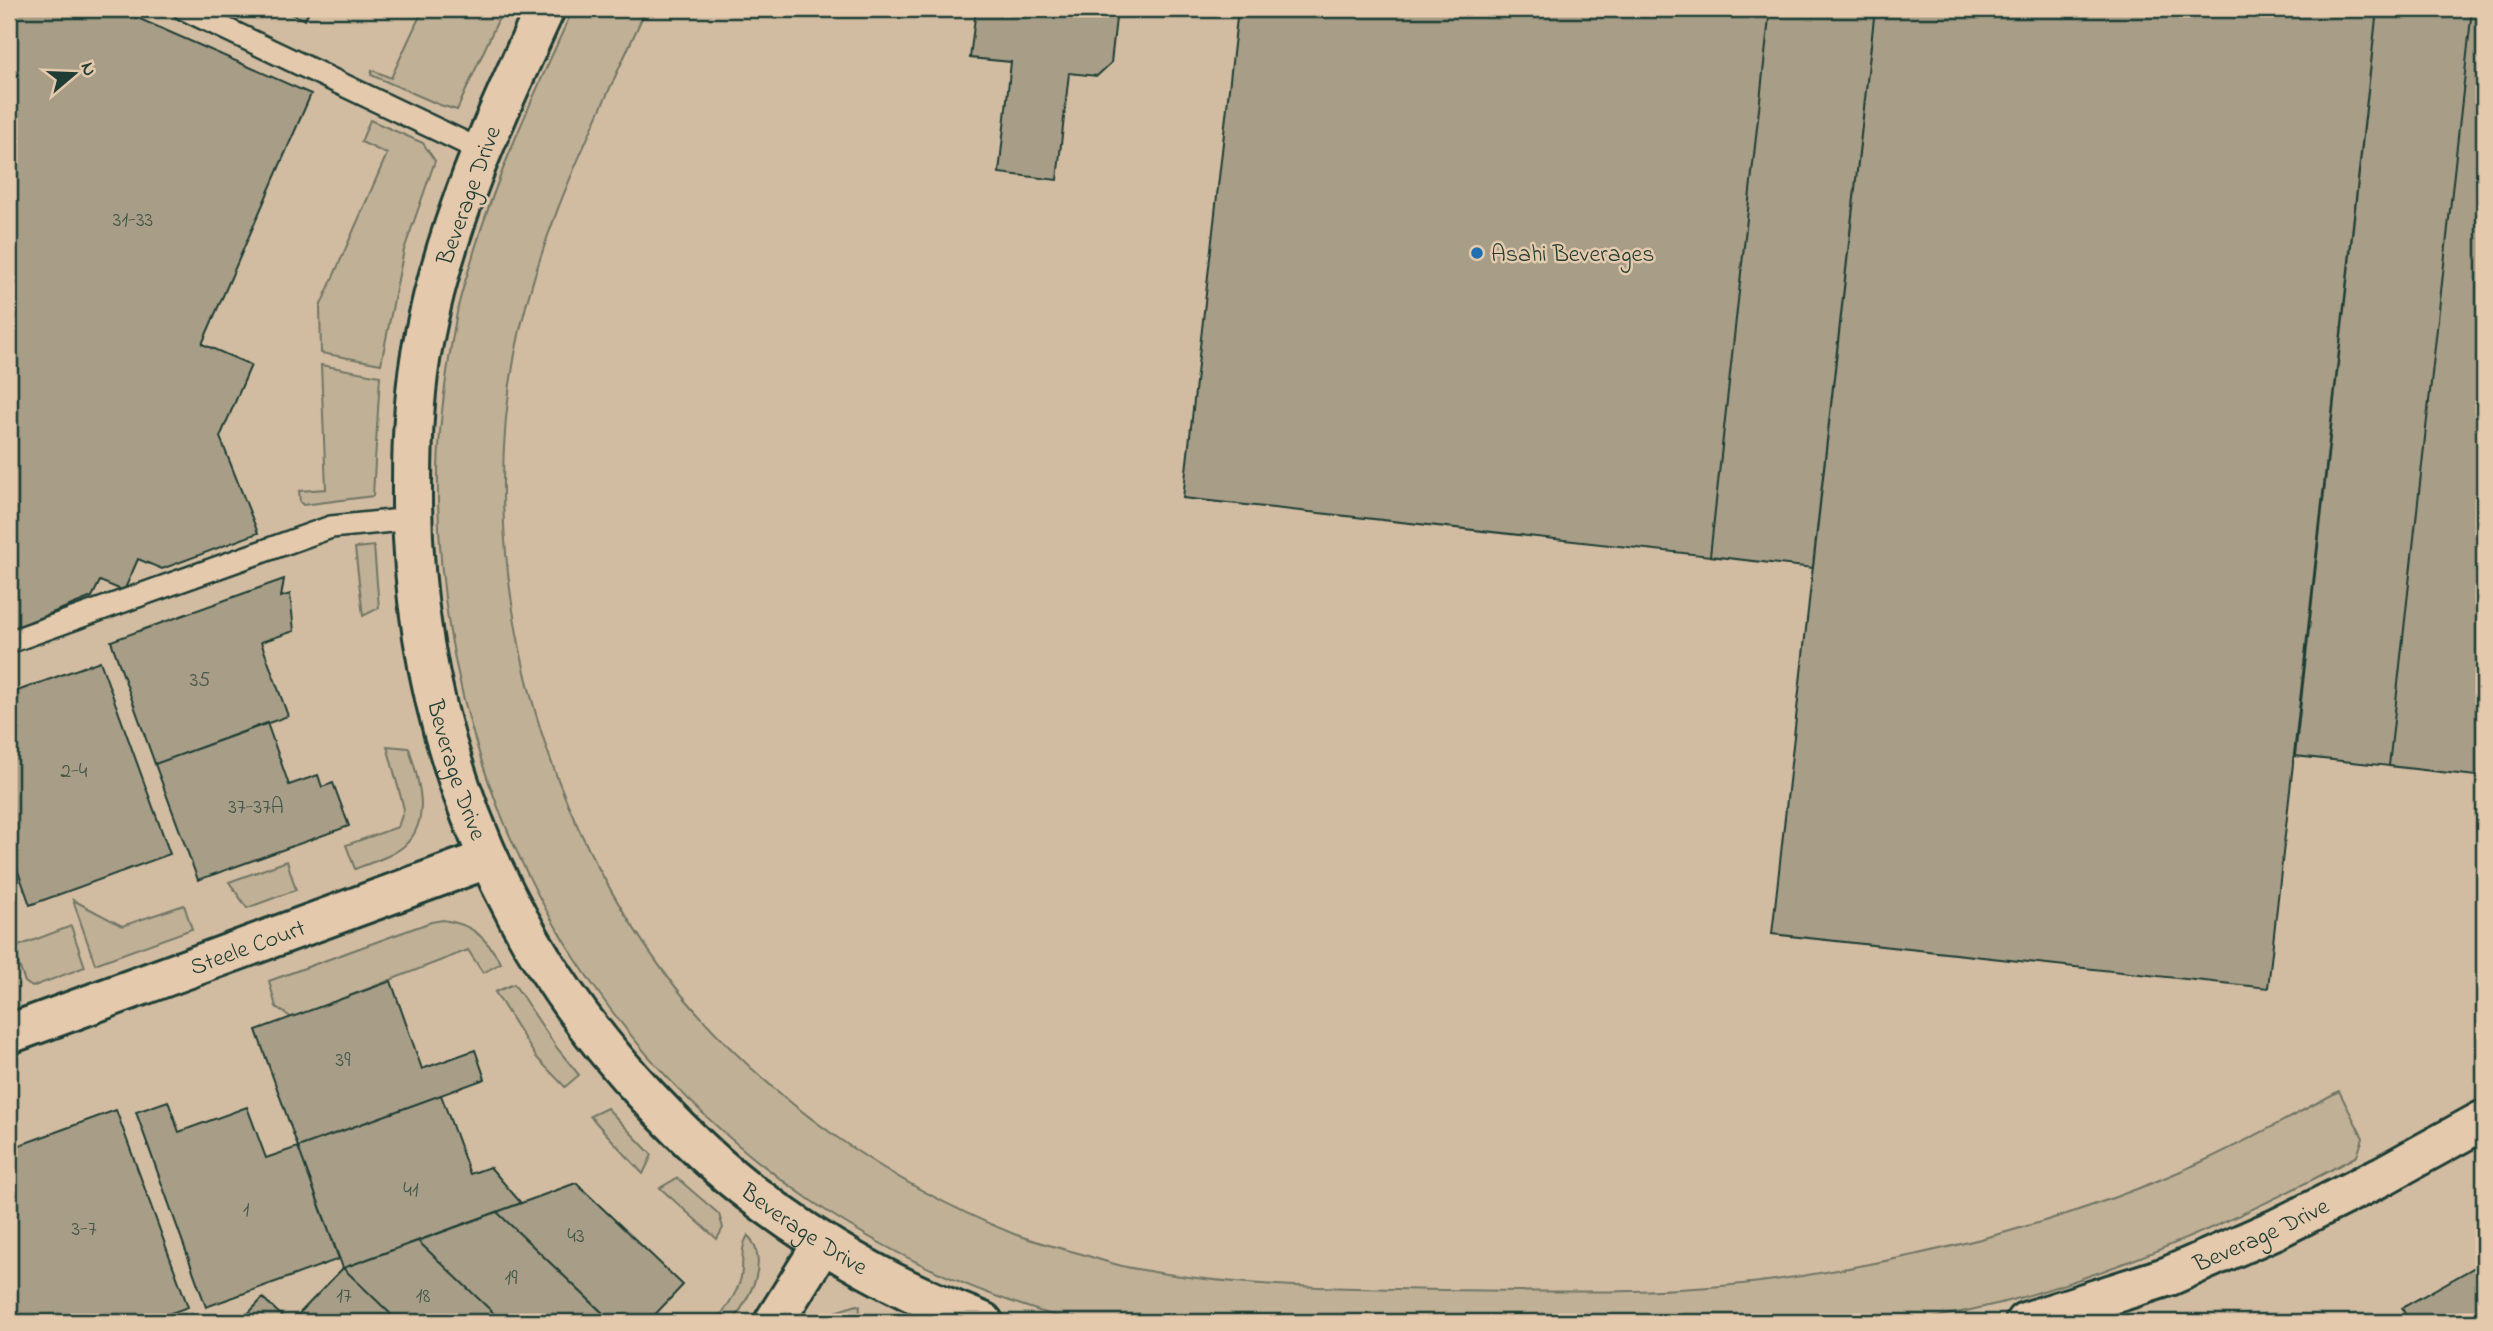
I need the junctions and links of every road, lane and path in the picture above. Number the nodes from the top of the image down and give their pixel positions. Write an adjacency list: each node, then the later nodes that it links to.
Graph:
1 (184, 9): 3 (lane)
2 (545, 9): 3 (street, Beverage Drive)
3 (480, 150): 4 (street, Beverage Drive)
4 (412, 519): 5 (lane); 6 (street, Beverage Drive)
5 (9, 642)
6 (487, 859): 7 (street, Steele Court); 9 (street, Beverage Drive)
7 (9, 1034)
8 (2484, 1120): 12 (street, Beverage Drive)
9 (823, 1243): 10 (street); 11 (street, Beverage Drive)
10 (774, 1322)
11 (983, 1322)
12 (2025, 1322)

